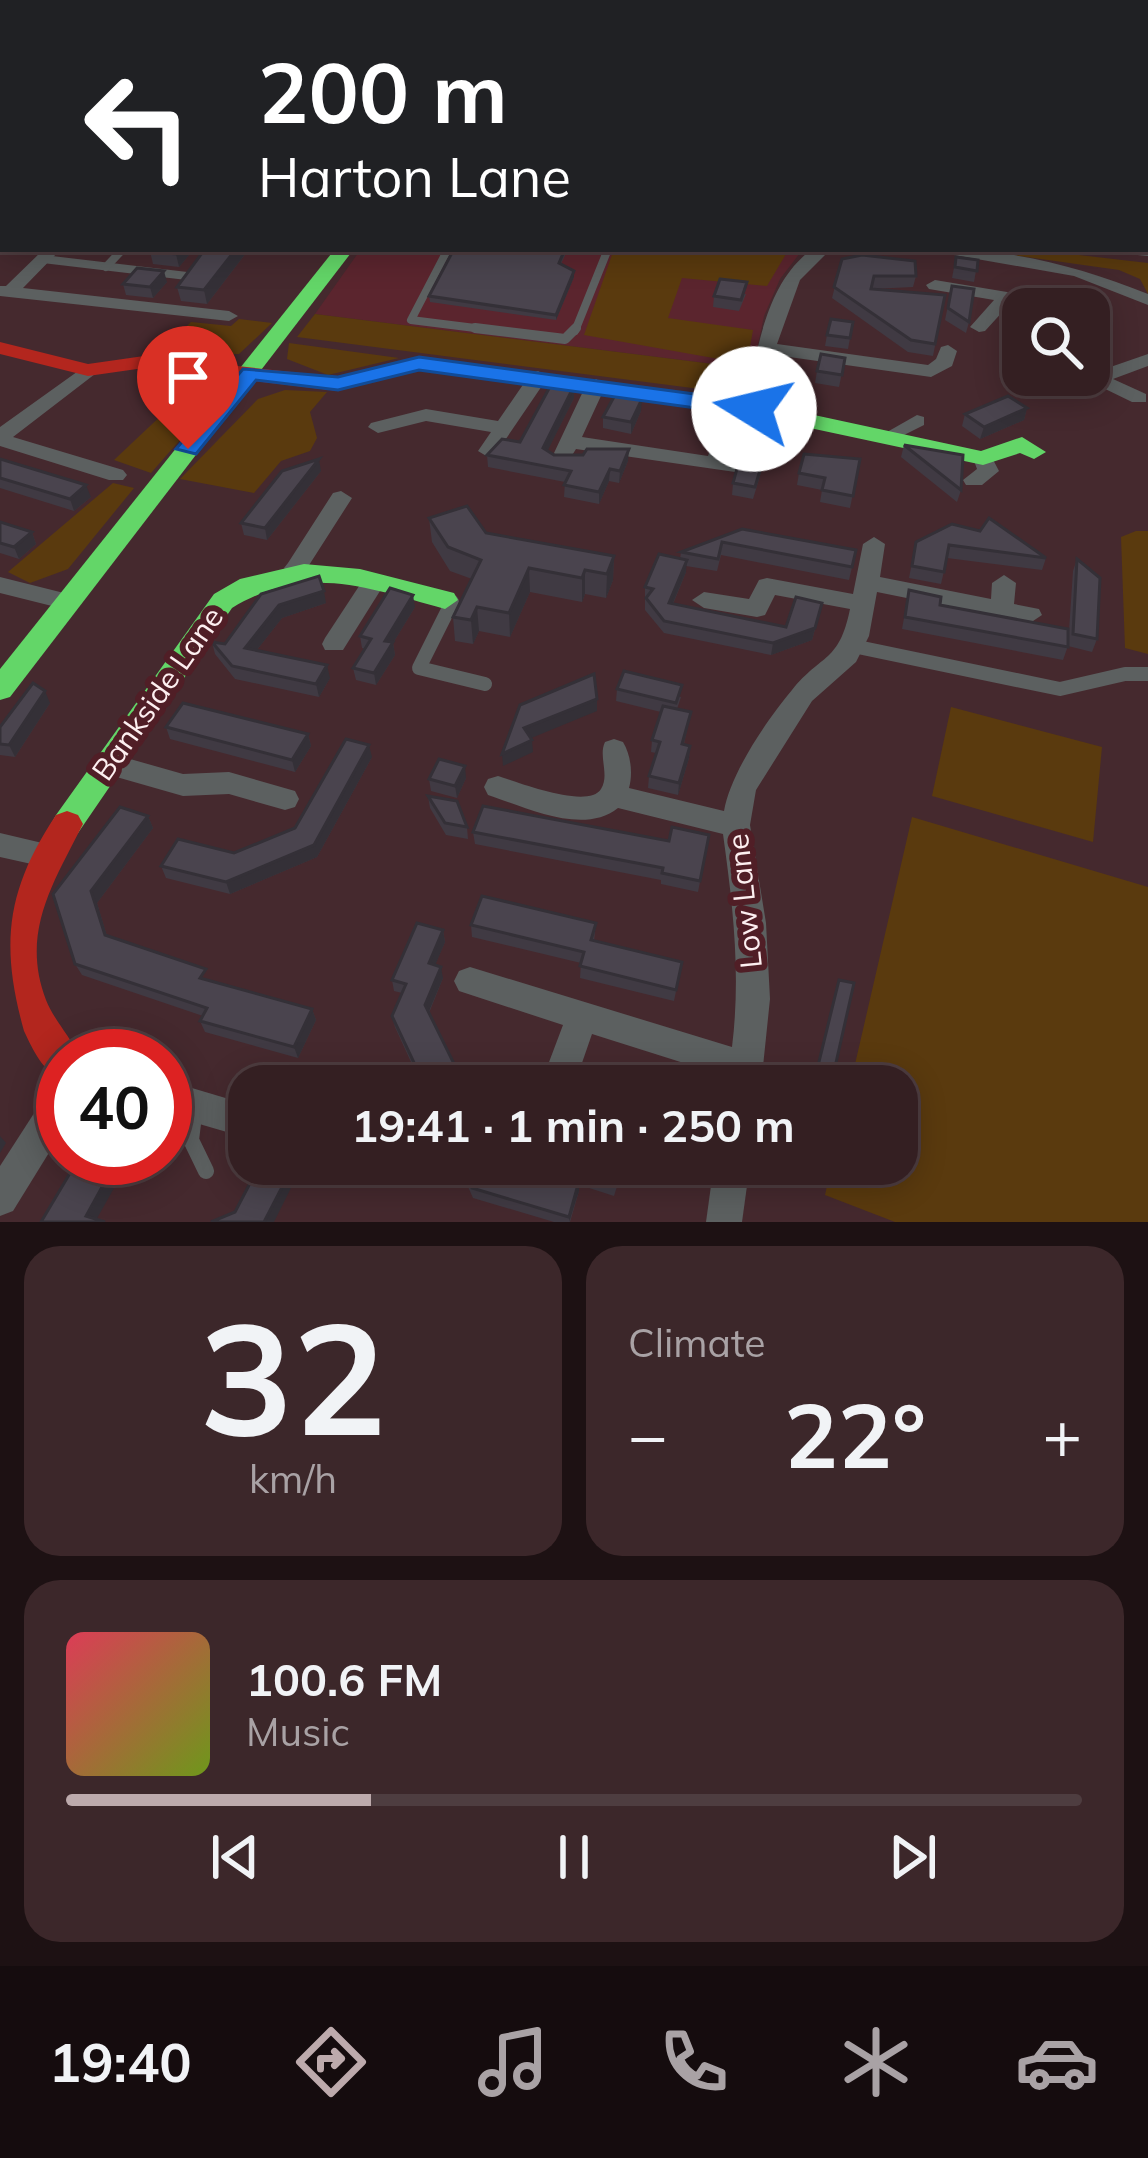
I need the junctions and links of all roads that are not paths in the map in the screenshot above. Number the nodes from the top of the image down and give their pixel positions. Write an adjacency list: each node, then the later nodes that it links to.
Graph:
1 (119, 252): 9 (lane)
2 (343, 252): 23 (street)
3 (446, 252): 4 (lane)
4 (607, 252)
5 (817, 252): 19 (street)
6 (937, 252): 11 (street)
7 (965, 252): 14 (street)
8 (48, 254): 9 (lane); 12 (street)
9 (106, 267): 10 (lane)
10 (192, 269): 15 (street)
11 (935, 285): 13 (street); 17 (street)
12 (5, 291): 15 (street)
13 (912, 297)
14 (1148, 300)
15 (159, 309): 16 (street)
16 (229, 316)
17 (979, 327)
18 (0, 348): 22 (street)
19 (770, 349): 20 (street); 27 (street)
20 (948, 351)
21 (1148, 359): 26 (street)
22 (88, 370): 23 (street); 33 (street)
23 (250, 373): 24 (street); 48 (street)
24 (538, 377): 25 (street); 30 (street)
25 (596, 385): 27 (street); 36 (street)
26 (1138, 398)
27 (754, 409): 32 (street)
28 (917, 421): 32 (street)
29 (378, 427): 30 (street)
30 (500, 428): 34 (street)
31 (727, 431): 36 (street)
32 (890, 436): 35 (street)
33 (0, 438): 38 (street)
34 (488, 451)
35 (1034, 452)
36 (716, 461): 37 (street)
37 (748, 468)
38 (116, 476)
39 (341, 498): 41 (street)
40 (874, 544): 45 (street)
41 (296, 568): 42 (street); 57 (street, Bankside Lane)
42 (373, 583): 46 (street); 51 (street)
43 (1004, 584): 49 (street)
44 (0, 585): 48 (street)
45 (863, 592): 47 (street); 49 (street); 52 (street)
46 (445, 600): 54 (lane)
47 (704, 600)
48 (64, 601): 55 (street)
49 (1002, 609): 50 (street)
50 (1030, 615)
51 (334, 644)
52 (853, 646): 53 (lane); 61 (street, Low Lane)
53 (1148, 674)
54 (485, 684)
55 (0, 688)
56 (614, 749): 59 (street)
57 (109, 764): 60 (street); 63 (street, Bankside Lane)
58 (498, 787): 59 (street)
59 (615, 796): 61 (street)
60 (285, 799)
61 (736, 825): 69 (street, Low Lane)
62 (0, 844): 63 (street)
63 (45, 855): 66 (street, Bankside Lane)
64 (470, 981): 65 (street)
65 (582, 1018): 67 (street); 68 (street)
66 (36, 1040)
67 (565, 1065)
68 (712, 1065)
69 (746, 1065)
70 (192, 1105): 71 (street)
71 (228, 1116)
72 (36, 1141): 76 (street)
73 (192, 1151): 74 (lane)
74 (206, 1171)
75 (729, 1185): 77 (street)
76 (0, 1198)
77 (724, 1222)

